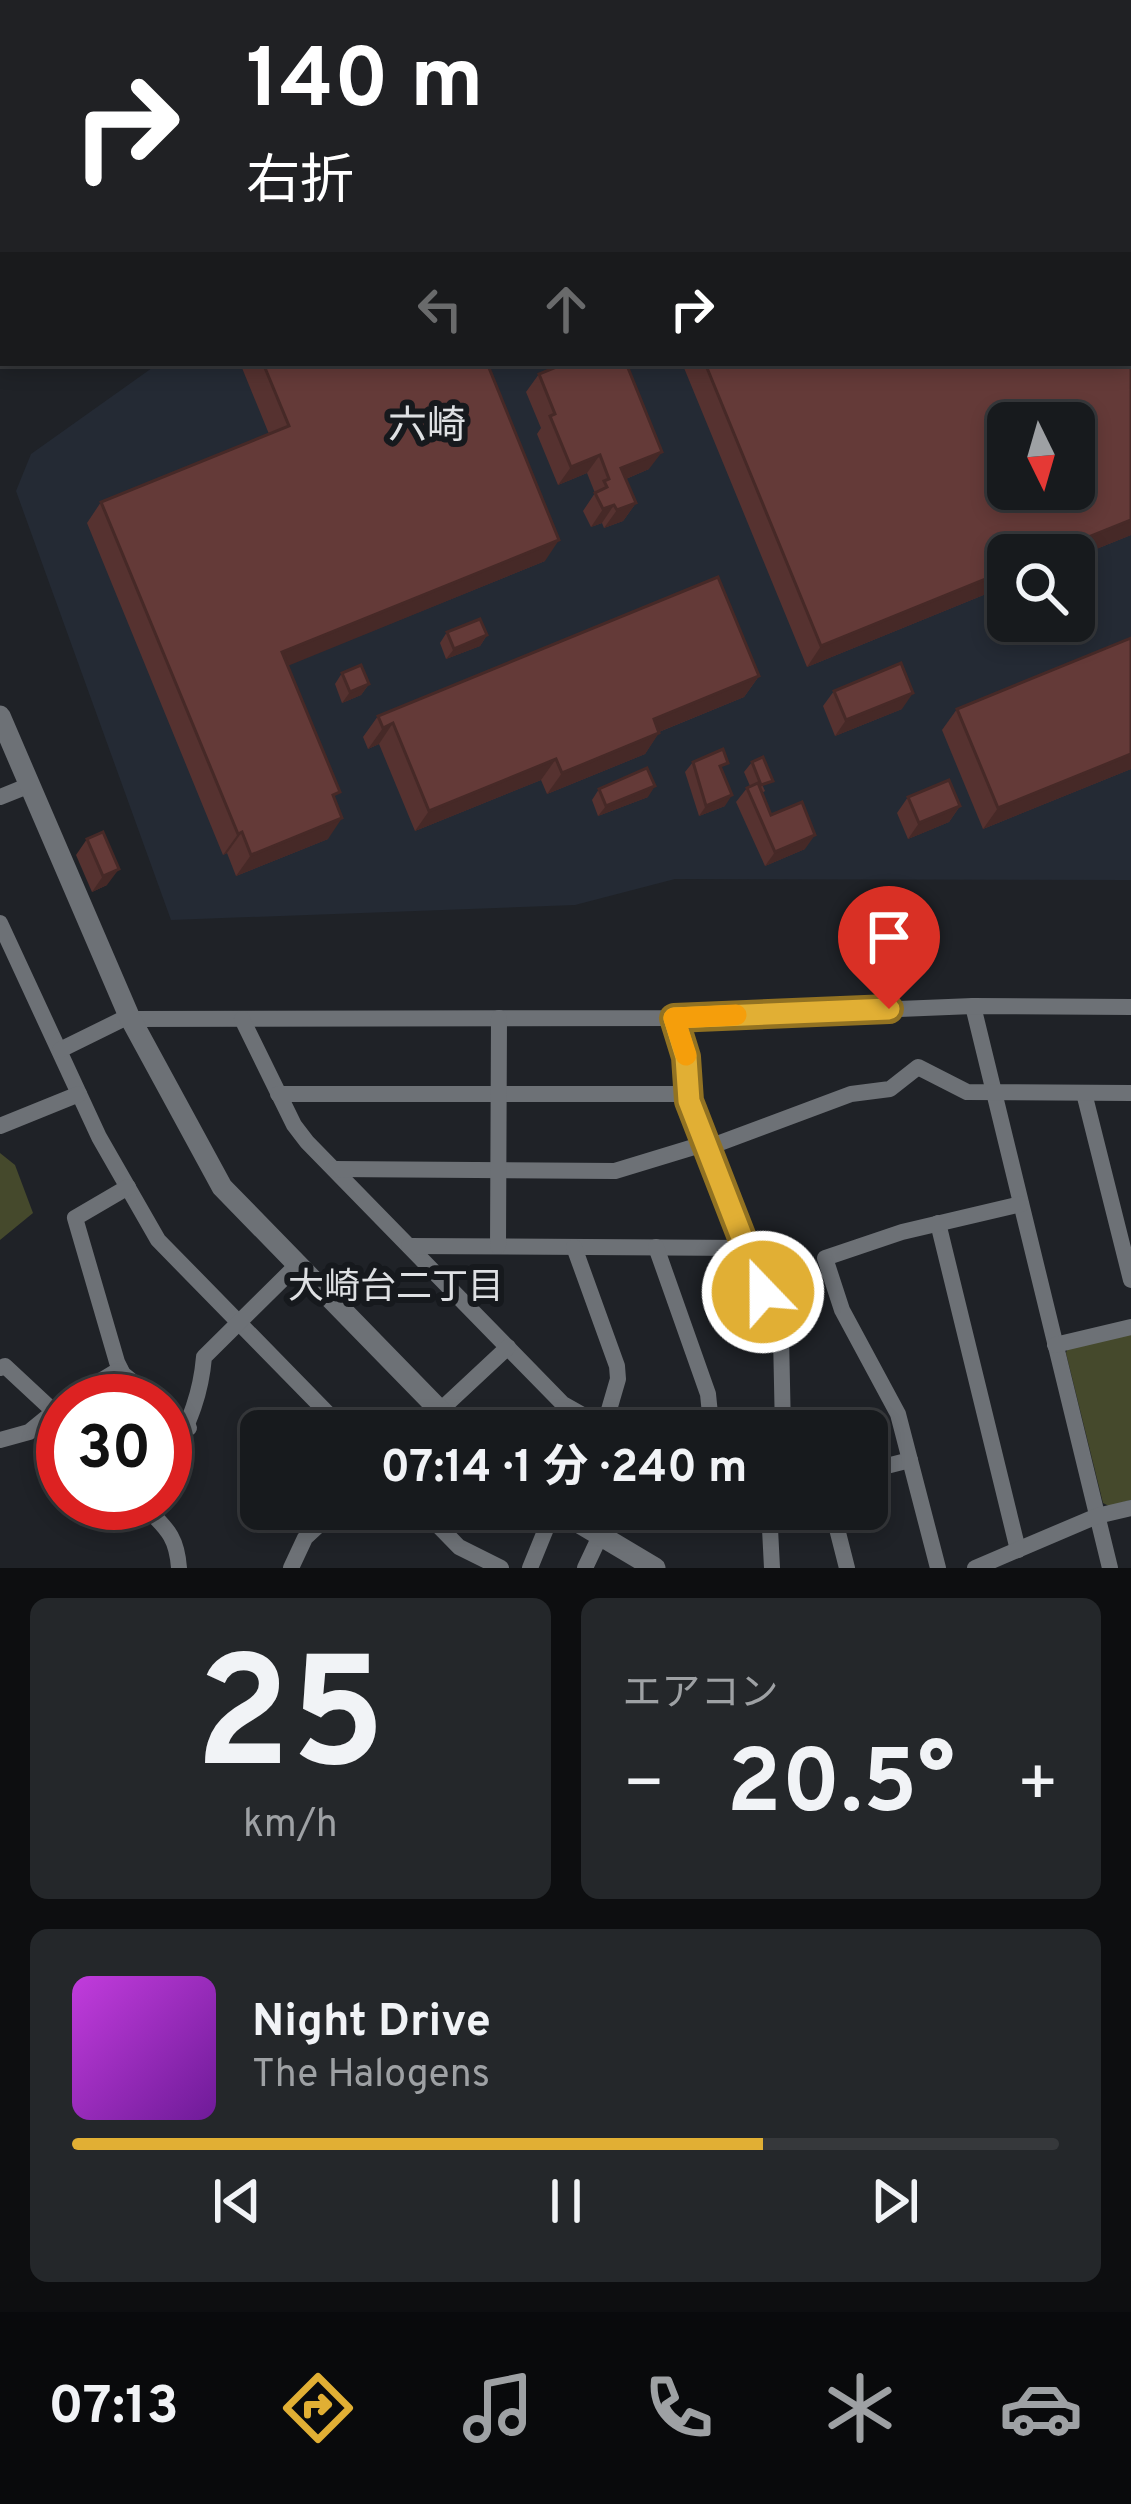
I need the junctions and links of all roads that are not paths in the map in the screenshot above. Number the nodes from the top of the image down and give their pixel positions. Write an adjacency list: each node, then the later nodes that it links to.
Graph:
1 (0, 716): 2 (street)
2 (30, 785): 3 (street); 7 (street)
3 (0, 797)
4 (2, 930): 11 (street)
5 (973, 1006): 6 (street); 9 (street); 12 (street)
6 (1131, 1007)
7 (130, 1018): 10 (street); 11 (street); 32 (street)
8 (499, 1018): 9 (street); 10 (street); 17 (street)
9 (674, 1018): 18 (street)
10 (242, 1019): 16 (street)
11 (59, 1050): 15 (street)
12 (994, 1092): 13 (street); 20 (street); 24 (street)
13 (1084, 1093): 14 (street); 25 (street)
14 (1131, 1093)
15 (79, 1094): 19 (street); 23 (street)
16 (278, 1094): 17 (street); 21 (street)
17 (498, 1094): 18 (street); 22 (street)
18 (689, 1094): 20 (street)
19 (0, 1126)
20 (708, 1145): 22 (street); 31 (street)
21 (334, 1169): 22 (street); 27 (street)
22 (498, 1171): 28 (street)
23 (128, 1187): 34 (street); 39 (street)
24 (1021, 1204): 26 (street); 36 (street)
25 (1123, 1216): 33 (street)
26 (938, 1223): 53 (street); 65 (street)
27 (409, 1246): 28 (street); 37 (street)
28 (498, 1246): 29 (street)
29 (574, 1247): 30 (street); 47 (street)
30 (656, 1247): 31 (street); 48 (street)
31 (745, 1248): 49 (street)
32 (297, 1265): 34 (street); 44 (street)
33 (1131, 1280)
34 (239, 1322): 43 (street); 50 (street)
35 (1131, 1327): 36 (street)
36 (1055, 1345): 56 (street)
37 (508, 1347): 45 (street); 46 (street)
38 (0, 1368): 42 (street)
39 (120, 1369): 40 (street); 41 (street)
40 (113, 1374)
41 (126, 1374)
42 (36, 1390)
43 (325, 1410)
44 (439, 1410)
45 (441, 1410)
46 (575, 1410)
47 (611, 1410)
48 (710, 1410)
49 (783, 1410)
50 (192, 1418)
51 (36, 1427): 52 (street)
52 (0, 1440)
53 (910, 1460): 54 (street); 74 (street)
54 (888, 1466)
55 (1131, 1508): 56 (street)
56 (1097, 1516): 65 (street); 76 (street)
57 (168, 1530): 66 (street)
58 (314, 1530): 67 (street)
59 (442, 1530): 68 (street)
60 (546, 1530): 69 (street)
61 (594, 1530): 64 (street)
62 (770, 1530): 72 (street)
63 (837, 1530): 73 (street)
64 (601, 1534): 70 (street); 71 (street)
65 (1018, 1550): 75 (street)
66 (179, 1568)
67 (291, 1568)
68 (501, 1568)
69 (530, 1568)
70 (585, 1568)
71 (655, 1568)
72 (772, 1568)
73 (847, 1568)
74 (938, 1568)
75 (975, 1568)
76 (1110, 1568)

